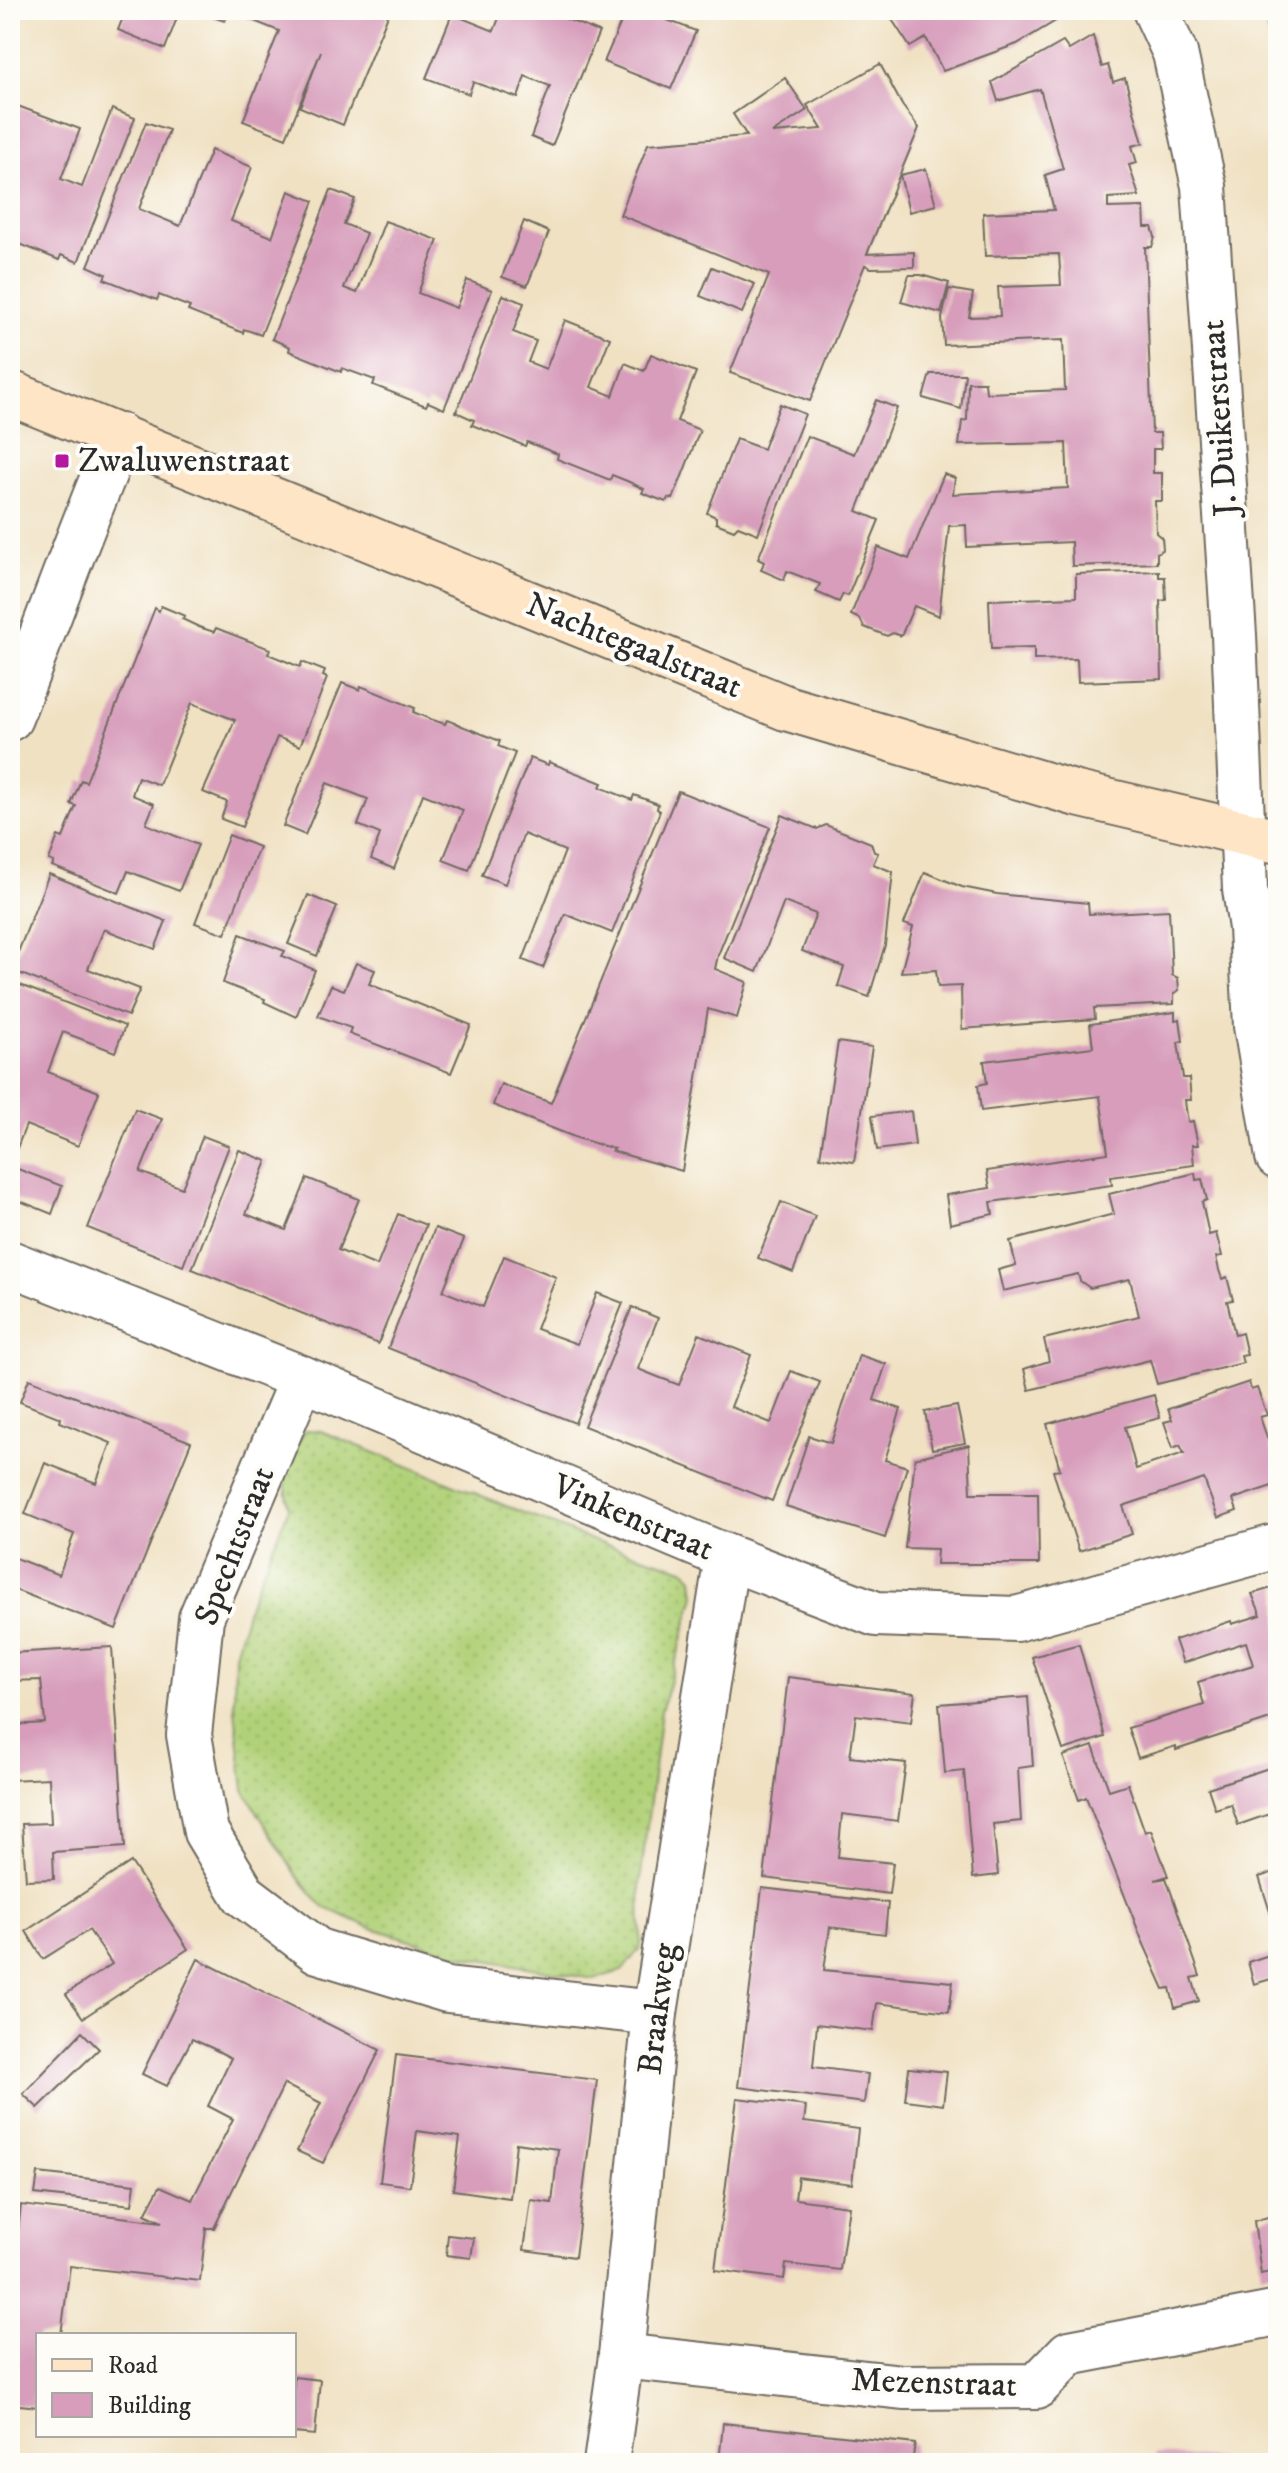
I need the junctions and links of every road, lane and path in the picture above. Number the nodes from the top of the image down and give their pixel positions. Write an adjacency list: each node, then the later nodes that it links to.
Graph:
1 (1155, 10): 5 (street, J. Duikerstraat)
2 (10, 393): 3 (street, Nachtegaalstraat)
3 (120, 436): 4 (street); 5 (street, Nachtegaalstraat)
4 (10, 718)
5 (1261, 837): 6 (street, J. Duikerstraat)
6 (1278, 1157)
7 (10, 1263): 8 (street, Vinkenstraat)
8 (302, 1378): 10 (street, Vinkenstraat); 11 (street, Spechtstraat)
9 (1278, 1546): 10 (street, Vinkenstraat)
10 (727, 1557): 11 (street, Braakweg)
11 (655, 2013): 13 (street, Braakweg)
12 (1278, 2313): 13 (street, Mezenstraat)
13 (621, 2356): 14 (street, Braakweg)
14 (606, 2463)

